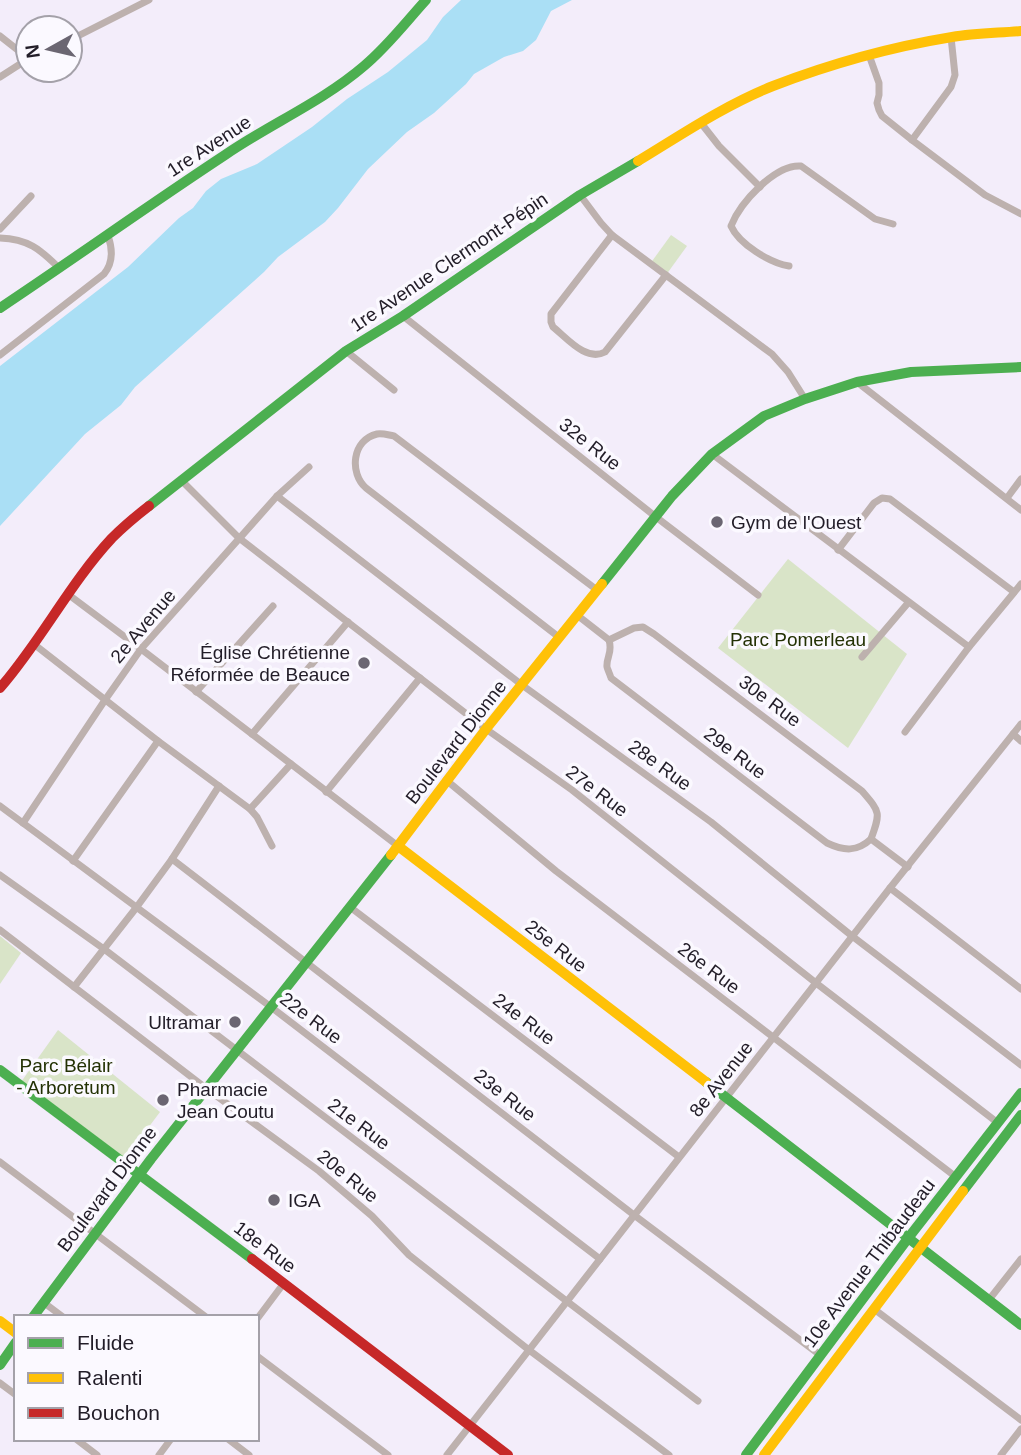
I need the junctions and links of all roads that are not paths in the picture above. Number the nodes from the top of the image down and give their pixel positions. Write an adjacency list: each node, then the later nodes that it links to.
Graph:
1 (131, 0): 4 (street)
2 (149, 0): 4 (street)
3 (426, 0): 20 (street, 1re Avenue)
4 (137, 6): 6 (street)
5 (1021, 31): 8 (street, 1re Avenue Clermont-Pépin)
6 (84, 33)
7 (0, 36): 9 (street)
8 (951, 37): 10 (street, 1re Avenue Clermont-Pépin); 12 (street)
9 (14, 47)
10 (869, 55): 11 (street, 1re Avenue Clermont-Pépin); 12 (street)
11 (701, 123): 13 (street); 15 (street, 1re Avenue Clermont-Pépin)
12 (912, 140): 16 (street)
13 (760, 187): 17 (street); 22 (street)
14 (30, 195): 18 (street)
15 (580, 195): 19 (street); 26 (street, 1re Avenue Clermont-Pépin)
16 (1021, 214)
17 (893, 224)
18 (0, 229)
19 (612, 235): 24 (street); 24 (street)
20 (108, 236): 23 (street, 1re Avenue); 28 (street)
21 (0, 238): 23 (street)
22 (789, 266)
23 (59, 268): 25 (street, 1re Avenue)
24 (666, 275): 32 (street)
25 (0, 308)
26 (403, 316): 27 (street, 1re Avenue Clermont-Pépin); 40 (street, 32e Rue)
27 (346, 351): 31 (street); 36 (street, 1re Avenue Clermont-Pépin)
28 (0, 355)
29 (1021, 367): 30 (street, Boulevard Dionne)
30 (857, 382): 32 (street, Boulevard Dionne); 38 (street)
31 (394, 390)
32 (805, 399): 33 (street, Boulevard Dionne)
33 (712, 454): 40 (street, Boulevard Dionne); 42 (street)
34 (309, 467): 37 (street, 2e Avenue)
35 (1021, 479): 38 (street)
36 (181, 480): 41 (street, 27e Rue); 46 (street, 1re Avenue Clermont-Pépin)
37 (277, 496): 41 (street, 2e Avenue); 59 (street, 28e Rue)
38 (1007, 498): 39 (street)
39 (1021, 510)
40 (656, 517): 44 (street, Boulevard Dionne); 47 (street, 32e Rue)
41 (239, 538): 51 (street, 27e Rue); 56 (street, 2e Avenue)
42 (838, 550): 45 (street); 48 (street)
43 (1021, 584): 45 (street)
44 (597, 590): 50 (street, Boulevard Dionne); 52 (street)
45 (1014, 592): 55 (street)
46 (69, 595): 54 (street, 1re Avenue Clermont-Pépin); 56 (street, 25e Rue)
47 (758, 595)
48 (908, 603): 55 (street); 57 (street)
49 (273, 606): 61 (street)
50 (578, 615): 52 (street, Boulevard Dionne); 53 (street)
51 (348, 622): 58 (street, 27e Rue); 66 (street)
52 (560, 638): 59 (street, Boulevard Dionne)
53 (609, 640): 77 (street, 29e Rue); 77 (street, 30e Rue)
54 (35, 645): 60 (street, 1re Avenue Clermont-Pépin); 62 (street)
55 (969, 647): 65 (street)
56 (141, 649): 61 (street, 25e Rue); 62 (street, 2e Avenue)
57 (862, 657)
58 (420, 678): 64 (street, 27e Rue); 73 (street)
59 (522, 685): 64 (street, Boulevard Dionne); 88 (street, 28e Rue)
60 (0, 688)
61 (196, 692): 66 (street, 25e Rue)
62 (105, 699): 68 (street); 76 (street, 2e Avenue)
63 (1021, 724): 67 (street, 8e Avenue)
64 (486, 729): 71 (street, Boulevard Dionne); 91 (street, 27e Rue)
65 (905, 732)
66 (252, 734): 70 (street, 25e Rue)
67 (1013, 734): 69 (street); 82 (street, 8e Avenue)
68 (158, 741): 72 (street); 81 (street)
69 (1021, 741)
70 (291, 764): 73 (street, 25e Rue); 75 (street)
71 (446, 780): 79 (street, Boulevard Dionne); 95 (street, 26e Rue)
72 (219, 786): 75 (street); 80 (street)
73 (326, 792): 79 (street, 25e Rue)
74 (0, 806): 76 (street, 22e Rue)
75 (250, 809): 78 (street)
76 (23, 823): 81 (street, 22e Rue)
77 (872, 839): 82 (street)
78 (272, 846)
79 (398, 846): 85 (street, Boulevard Dionne); 100 (street, 25e Rue)
80 (172, 859): 86 (street); 90 (street, 23e Rue)
81 (73, 861): 86 (street, 22e Rue)
82 (908, 867): 84 (street, 8e Avenue)
83 (0, 875): 89 (street, 21e Rue)
84 (890, 888): 88 (street, 8e Avenue); 93 (street)
85 (350, 906): 90 (street, Boulevard Dionne); 104 (street, 24e Rue)
86 (136, 908): 89 (street); 94 (street, 22e Rue)
87 (0, 930): 92 (street, 20e Rue)
88 (852, 936): 91 (street, 8e Avenue); 97 (street, 28e Rue)
89 (104, 949): 92 (street); 96 (street, 21e Rue)
90 (306, 962): 94 (street, Boulevard Dionne); 108 (street, 23e Rue)
91 (816, 983): 95 (street, 8e Avenue); 103 (street, 27e Rue)
92 (74, 987): 99 (street, 20e Rue)
93 (1021, 989)
94 (271, 1007): 96 (street, Boulevard Dionne); 112 (street, 22e Rue)
95 (774, 1037): 100 (street, 8e Avenue); 107 (street, 26e Rue)
96 (236, 1050): 99 (street, Boulevard Dionne); 115 (street, 21e Rue)
97 (1021, 1065)
98 (0, 1070): 106 (street, 18e Rue)
99 (206, 1089): 106 (street, Boulevard Dionne); 125 (street, 20e Rue)
100 (726, 1098): 104 (street, 8e Avenue); 110 (street, 25e Rue)
101 (1020, 1098): 103 (street, 10e Avenue Thibaudeau)
102 (1021, 1115): 111 (street, 10e Avenue Thibaudeau)
103 (999, 1123): 107 (street, 10e Avenue Thibaudeau)
104 (680, 1157): 108 (street, 8e Avenue)
105 (0, 1162): 109 (street)
106 (139, 1175): 109 (street, Boulevard Dionne); 114 (street, 18e Rue)
107 (956, 1177): 110 (street, 10e Avenue Thibaudeau)
108 (634, 1215): 112 (street, 8e Avenue); 126 (street, 23e Rue)
109 (95, 1233): 117 (street, Boulevard Dionne); 121 (street)
110 (909, 1237): 111 (street, 25e Rue); 126 (street, 10e Avenue Thibaudeau)
111 (921, 1246): 116 (street, 25e Rue); 118 (street, 10e Avenue Thibaudeau)
112 (600, 1259): 115 (street, 8e Avenue)
113 (1021, 1259): 116 (street)
114 (284, 1283): 122 (street); 131 (street, 18e Rue)
115 (567, 1301): 125 (street, 8e Avenue); 129 (street, 21e Rue)
116 (988, 1301): 123 (street, 25e Rue)
117 (43, 1302): 119 (street, Boulevard Dionne); 120 (street)
118 (874, 1309): 130 (street); 142 (street, 10e Avenue Thibaudeau)
119 (34, 1315)
120 (60, 1315)
121 (203, 1315)
122 (259, 1316)
123 (1021, 1325)
124 (14, 1345): 128 (street)
125 (529, 1350): 131 (street, 8e Avenue); 140 (street, 20e Rue)
126 (820, 1355): 141 (street, 10e Avenue Thibaudeau)
127 (259, 1358): 137 (street)
128 (0, 1365)
129 (698, 1401)
130 (1021, 1420)
131 (470, 1426): 138 (street, 8e Avenue); 139 (street, 18e Rue)
132 (1021, 1429): 143 (street)
133 (79, 1441): 135 (street)
134 (231, 1441): 136 (street)
135 (97, 1455)
136 (249, 1455)
137 (388, 1455)
138 (447, 1455)
139 (508, 1455)
140 (669, 1455)
141 (746, 1455)
142 (764, 1455)
143 (1001, 1455)

